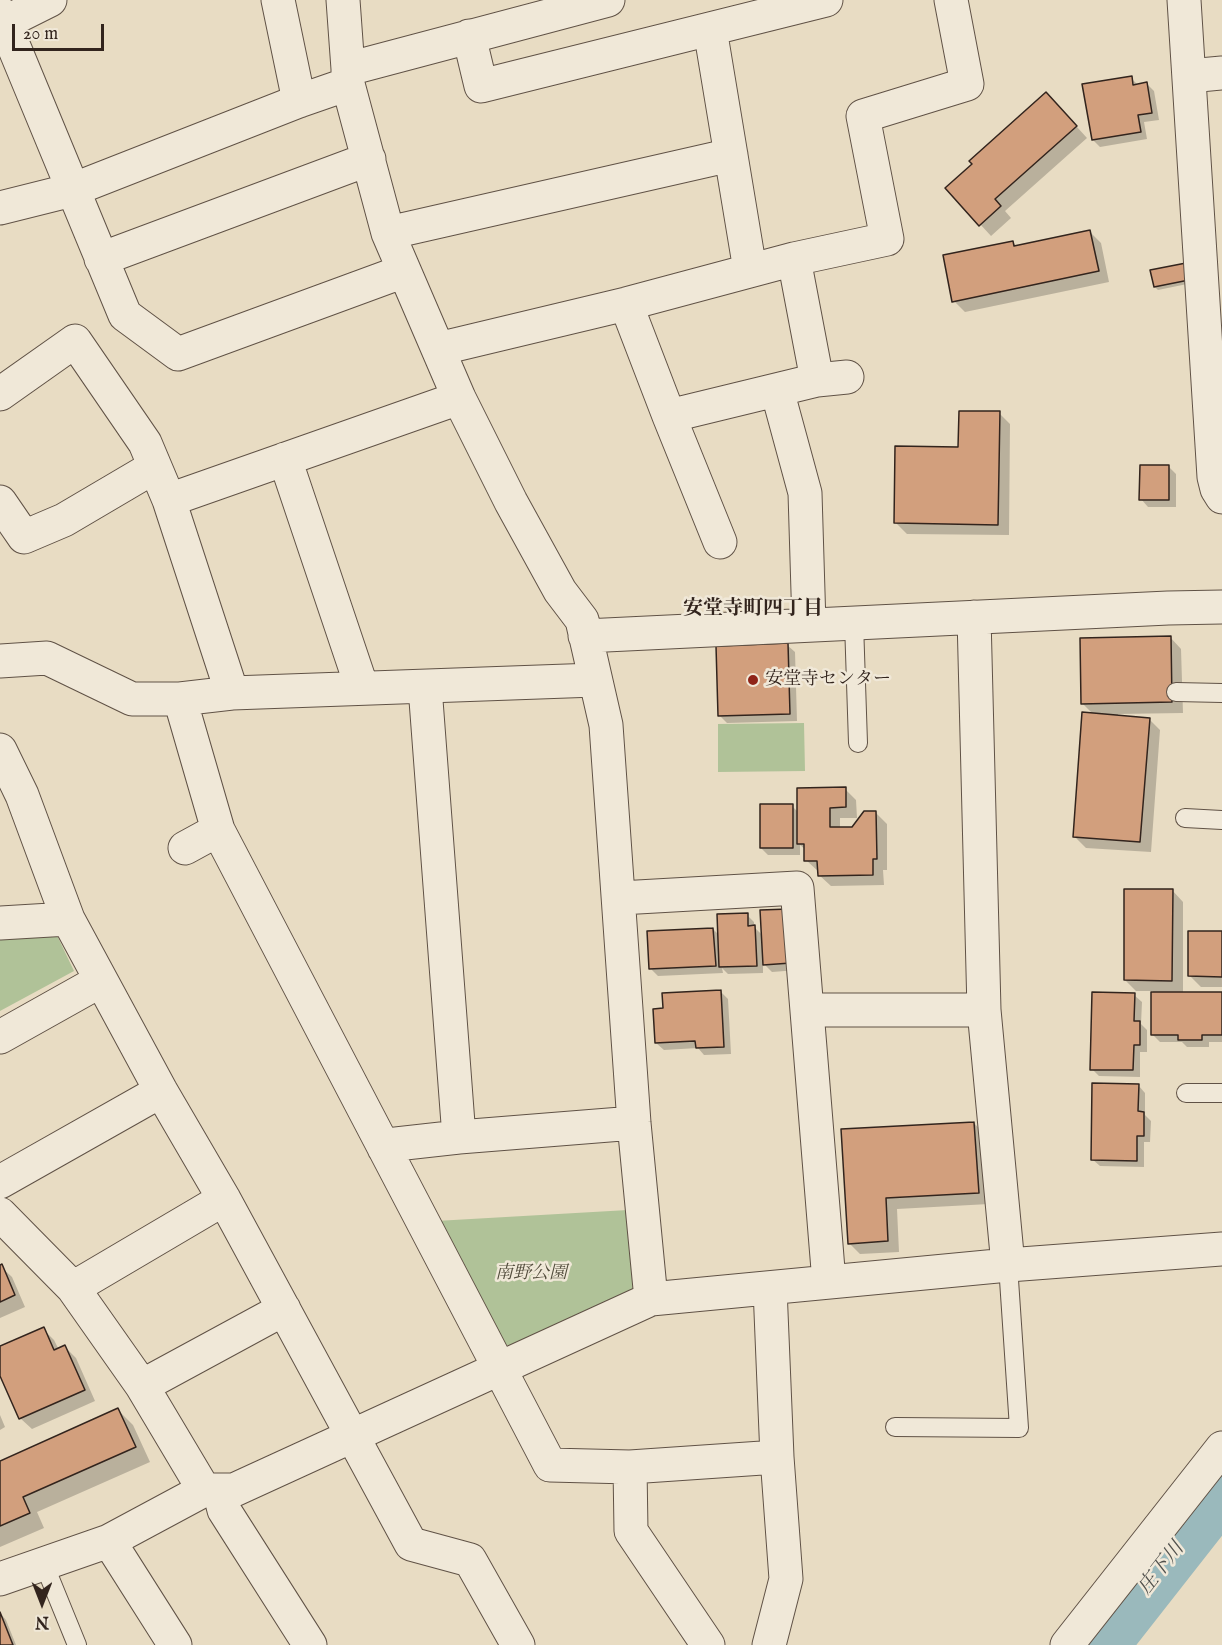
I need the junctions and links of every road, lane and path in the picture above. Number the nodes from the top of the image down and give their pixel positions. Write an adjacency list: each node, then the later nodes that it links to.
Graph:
1 (50, 0): 8 (street)
2 (278, 0): 14 (street)
3 (343, 0): 12 (street)
4 (608, 0): 10 (street)
5 (825, 0): 9 (street)
6 (954, 0): 22 (street)
7 (1184, 0): 13 (street)
8 (2, 18): 17 (street)
9 (710, 29): 10 (street); 15 (street)
10 (469, 36): 12 (street)
11 (1222, 73): 13 (street)
12 (348, 76): 14 (street); 16 (street)
13 (1189, 76): 18 (street)
14 (299, 101): 17 (street)
15 (731, 155): 20 (street); 23 (street)
16 (369, 159): 20 (street); 21 (street)
17 (72, 190): 19 (street); 21 (street)
18 (1210, 197): 32 (street)
19 (0, 208)
20 (388, 232): 24 (street)
21 (101, 259): 24 (street)
22 (794, 259): 23 (street); 27 (street)
23 (750, 270): 25 (street)
24 (404, 271): 26 (street)
25 (626, 304): 26 (street); 30 (street)
26 (438, 349): 29 (street)
27 (777, 390): 30 (street); 41 (street)
28 (0, 394): 33 (street)
29 (459, 398): 31 (street); 42 (street)
30 (669, 416): 37 (street)
31 (285, 459): 35 (street); 46 (street)
32 (1217, 459): 34 (street)
33 (154, 467): 35 (street); 36 (street)
34 (1222, 497)
35 (169, 501): 48 (street)
36 (0, 502)
37 (720, 542)
38 (1222, 607): 39 (street)
39 (974, 617): 40 (street); 63 (street)
40 (854, 623): 41 (street); 51 (lane)
41 (809, 625): 42 (street)
42 (585, 636): 44 (street)
43 (0, 661): 50 (street)
44 (595, 680): 45 (street); 58 (street)
45 (425, 687): 46 (street); 69 (street)
46 (362, 688): 48 (street)
47 (1176, 692): 49 (lane)
48 (232, 693): 50 (street)
49 (1222, 693)
50 (180, 699): 56 (street)
51 (858, 743)
52 (0, 750): 53 (street)
53 (11, 795): 59 (street)
54 (1185, 818): 55 (lane)
55 (1222, 820)
56 (219, 830): 57 (street); 70 (street)
57 (185, 848)
58 (620, 898): 62 (street); 68 (street)
59 (68, 919): 60 (street); 61 (street)
60 (0, 923)
61 (100, 981): 64 (street); 65 (street)
62 (807, 1010): 63 (street); 76 (street)
63 (984, 1010): 75 (street)
64 (0, 1037)
65 (161, 1091): 71 (street); 72 (street)
66 (1186, 1093): 67 (lane)
67 (1222, 1094)
68 (634, 1123): 69 (street); 79 (street)
69 (459, 1137): 70 (street)
70 (384, 1148): 81 (street)
71 (0, 1182)
72 (224, 1199): 77 (street); 80 (street)
73 (0, 1214): 77 (street)
74 (1222, 1249): 75 (street)
75 (1008, 1265): 76 (street); 83 (lane)
76 (829, 1282): 78 (street)
77 (73, 1288): 82 (street)
78 (770, 1288): 79 (street); 86 (street)
79 (651, 1299): 81 (street)
80 (284, 1309): 82 (street); 84 (street)
81 (499, 1368): 84 (street); 87 (street)
82 (142, 1386): 88 (street)
83 (895, 1426)
84 (351, 1435): 88 (street); 95 (street)
85 (1222, 1448): 98 (street)
86 (777, 1457): 87 (street); 97 (street)
87 (630, 1467): 96 (street)
88 (212, 1490): 89 (street); 94 (street)
89 (109, 1541): 90 (street); 93 (street)
90 (44, 1564): 91 (street); 92 (lane)
91 (0, 1579)
92 (77, 1645)
93 (175, 1645)
94 (310, 1645)
95 (518, 1645)
96 (708, 1645)
97 (769, 1645)
98 (1067, 1645)

